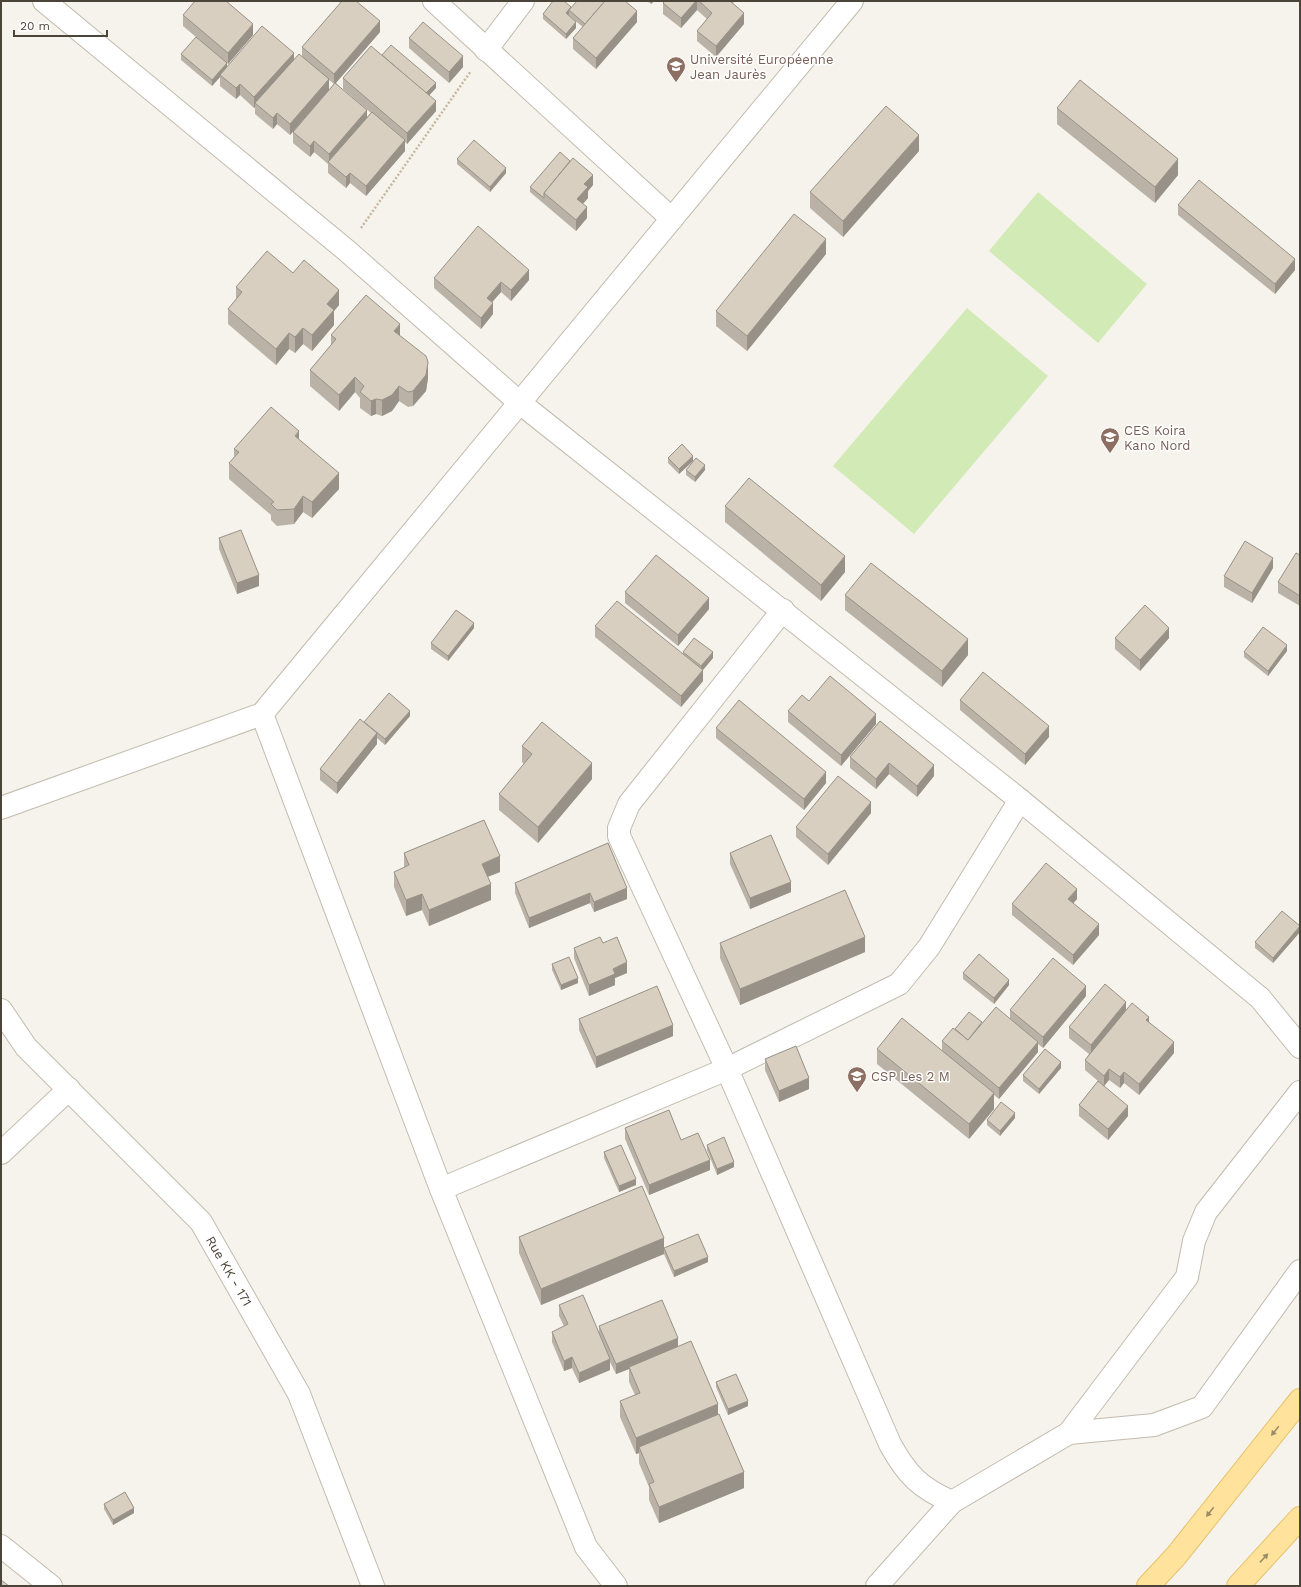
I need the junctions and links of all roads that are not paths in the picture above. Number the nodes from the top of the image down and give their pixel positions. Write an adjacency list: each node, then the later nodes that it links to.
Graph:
1 (44, 1): 7 (street)
2 (434, 1): 5 (street)
3 (523, 1): 5 (street)
4 (852, 1): 6 (street)
5 (486, 50): 6 (street)
6 (672, 219): 7 (street)
7 (520, 402): 8 (street); 9 (street)
8 (783, 610): 10 (street); 14 (street)
9 (262, 714): 11 (street); 18 (street)
10 (1020, 800): 13 (street); 14 (street)
11 (1, 808)
12 (1, 1010): 15 (street, Rue KK - 171)
13 (1300, 1047)
14 (727, 1069): 18 (street); 22 (street)
15 (69, 1089): 17 (street); 26 (street, Rue KK - 171)
16 (1300, 1092): 21 (street)
17 (1, 1152)
18 (441, 1189): 27 (street)
19 (1300, 1271): 21 (street)
20 (1300, 1400): 29 (main road, one-way to 29)
21 (1069, 1433): 22 (street)
22 (952, 1502): 28 (street)
23 (1298, 1526): 30 (main road, one-way to 23)
24 (1, 1546): 25 (street)
25 (51, 1586)
26 (374, 1586)
27 (616, 1586)
28 (877, 1586)
29 (1148, 1586)
30 (1238, 1586)

